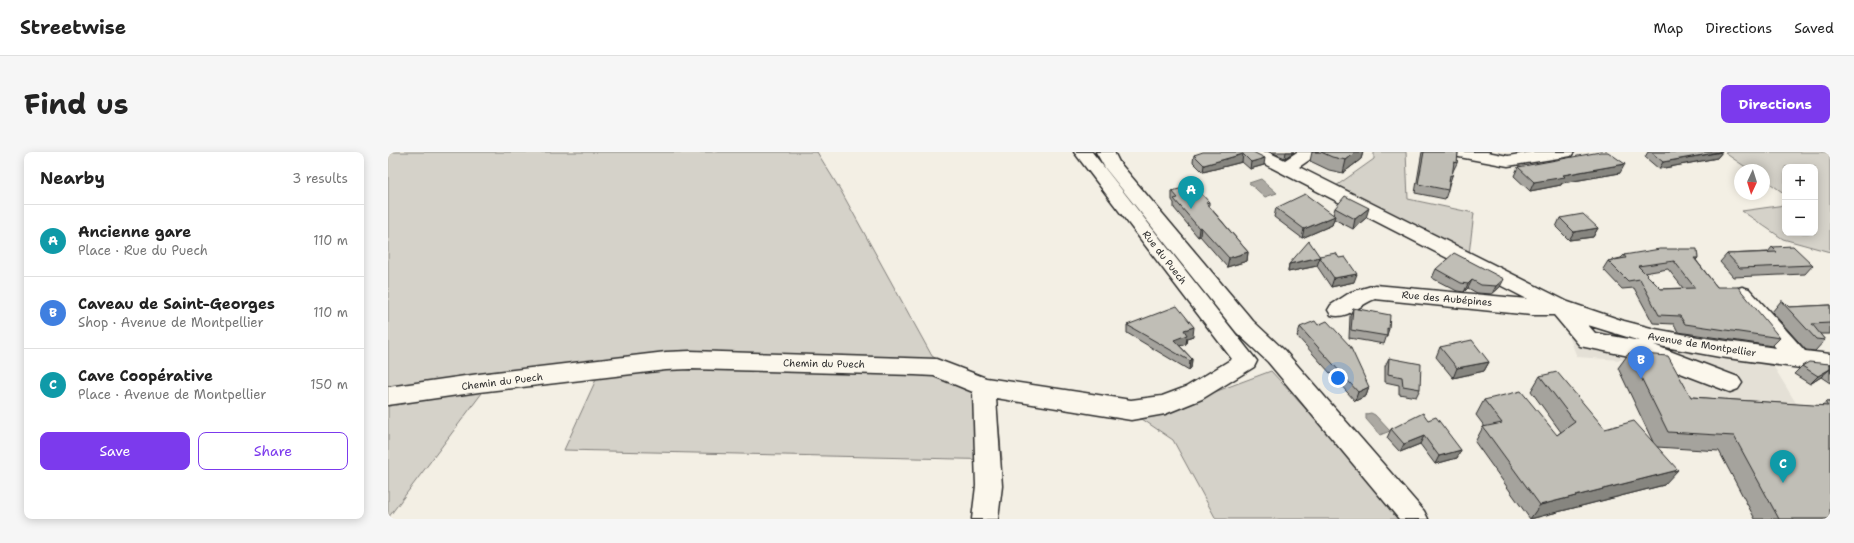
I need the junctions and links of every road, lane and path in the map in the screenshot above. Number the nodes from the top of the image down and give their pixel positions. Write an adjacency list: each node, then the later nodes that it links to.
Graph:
1 (1083, 152): 12 (street, Rue du Puech)
2 (1105, 152): 18 (street)
3 (1255, 152): 7 (street, Avenue de Montpellier)
4 (1309, 152): 7 (street)
5 (1459, 152): 6 (street)
6 (1559, 153)
7 (1287, 167): 9 (street, Avenue de Montpellier)
8 (1742, 294): 11 (street)
9 (1560, 307): 10 (street, Rue des Aubépines); 11 (street, Avenue de Montpellier); 14 (street)
10 (1338, 310)
11 (1799, 359): 13 (street, Avenue de Montpellier)
12 (1246, 361): 15 (street, Chemin du Puech)
13 (1830, 363)
14 (1730, 383)
15 (984, 387): 16 (street, Chemin du Puech); 17 (street)
16 (388, 396)
17 (985, 519)
18 (1415, 519)

